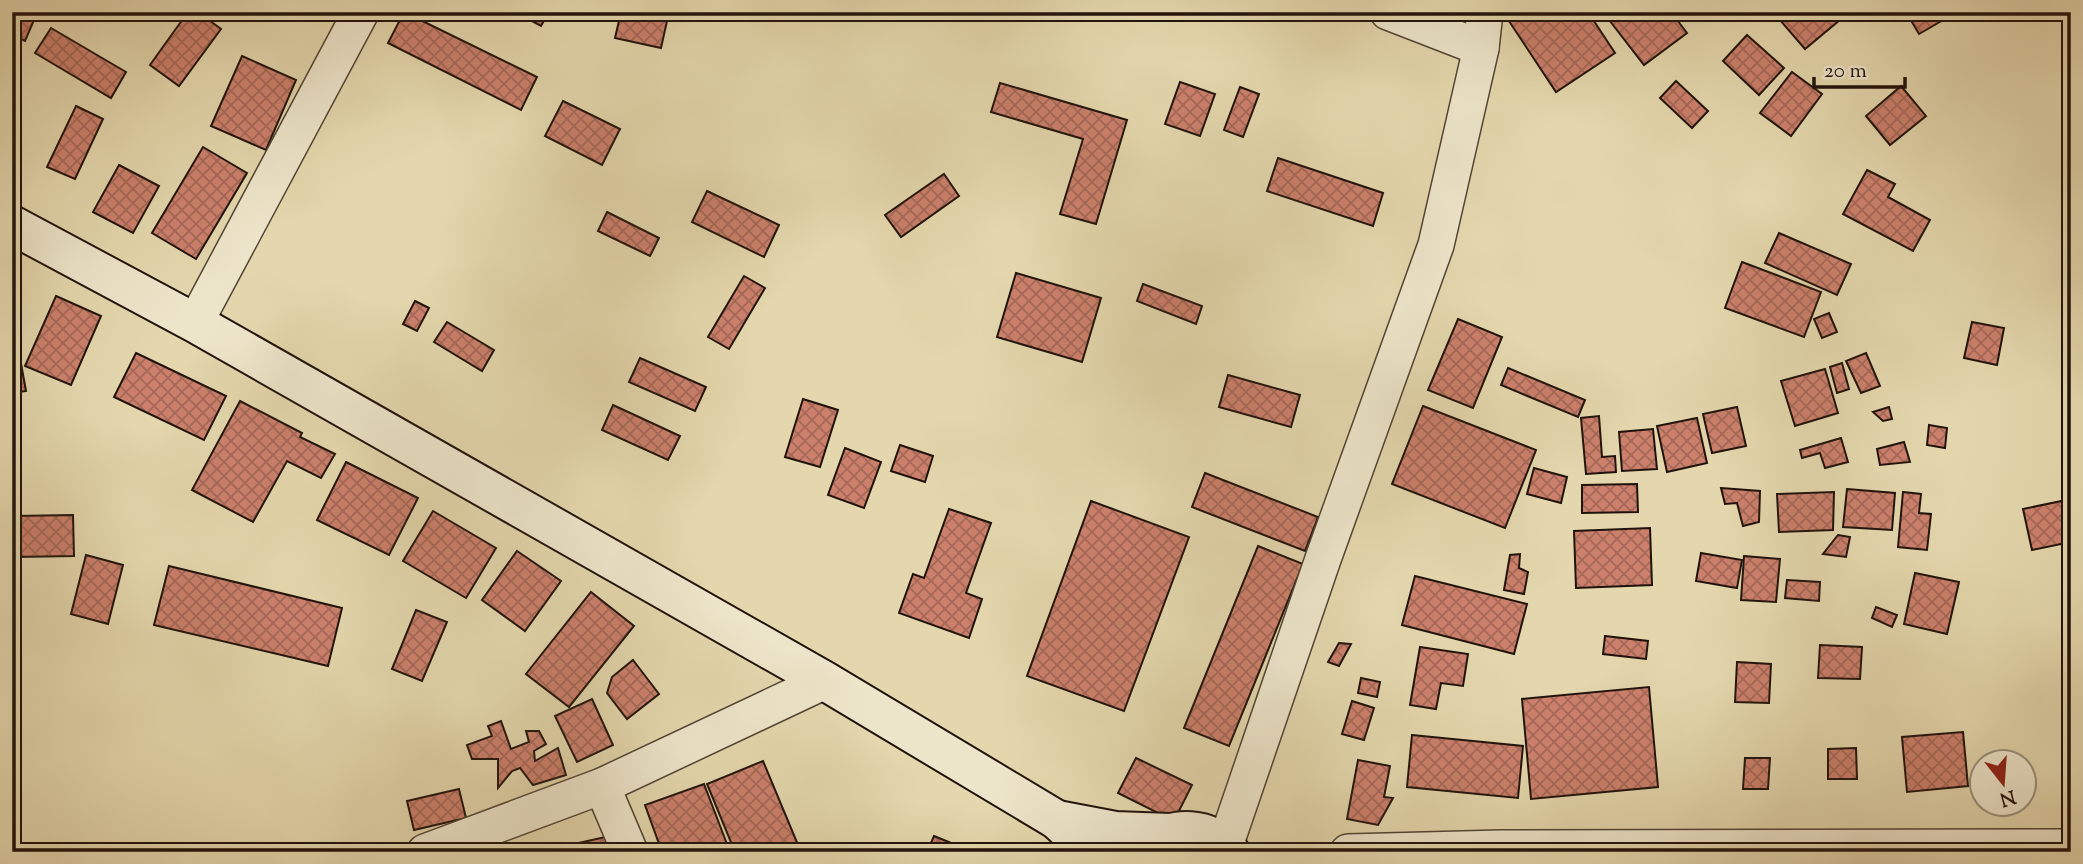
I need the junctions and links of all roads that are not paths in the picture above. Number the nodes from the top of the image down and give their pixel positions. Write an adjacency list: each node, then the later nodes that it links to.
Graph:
1 (361, 12): 6 (street)
2 (1388, 12): 4 (street)
3 (1485, 12): 4 (street)
4 (1480, 48): 12 (street)
5 (12, 225): 6 (main road)
6 (195, 323): 7 (main road)
7 (825, 681): 8 (street); 9 (main road)
8 (602, 786): 14 (street); 15 (street)
9 (1057, 820): 10 (main road); 16 (main road)
10 (1156, 842): 12 (main road)
11 (2071, 847): 13 (street)
12 (1228, 849)
13 (1500, 850): 17 (street)
14 (425, 852)
15 (629, 852)
16 (1091, 852)
17 (1348, 852)

